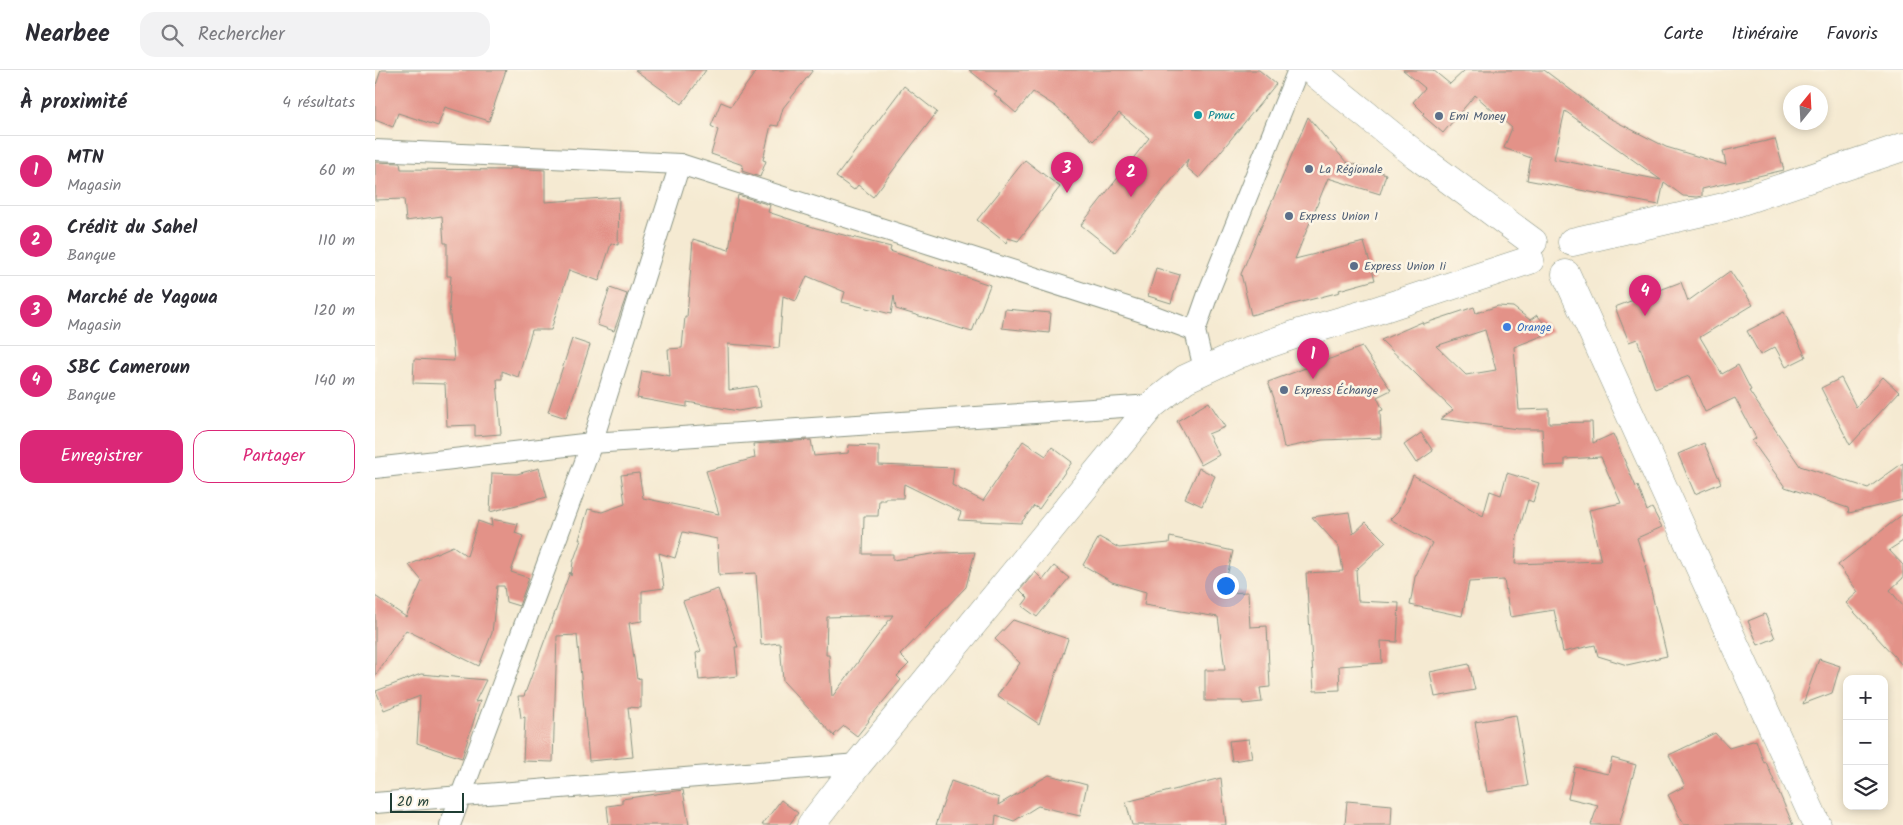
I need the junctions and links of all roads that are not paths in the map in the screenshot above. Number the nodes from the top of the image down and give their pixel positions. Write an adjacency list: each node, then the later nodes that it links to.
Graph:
1 (1298, 70): 9 (street)
2 (1311, 70): 7 (main road)
3 (1903, 147): 6 (main road)
4 (375, 150): 5 (street)
5 (680, 164): 9 (street); 12 (street)
6 (1572, 242): 7 (main road); 8 (main road)
7 (1532, 251): 8 (main road); 10 (main road)
8 (1567, 274): 19 (main road)
9 (1195, 331): 10 (street)
10 (1204, 369): 11 (main road)
11 (1152, 405): 12 (street); 14 (main road)
12 (592, 443): 13 (street); 15 (street)
13 (375, 468)
14 (858, 764): 15 (street); 18 (main road)
15 (460, 796): 16 (street); 17 (street)
16 (375, 804)
17 (450, 825)
18 (811, 825)
19 (1817, 825)

